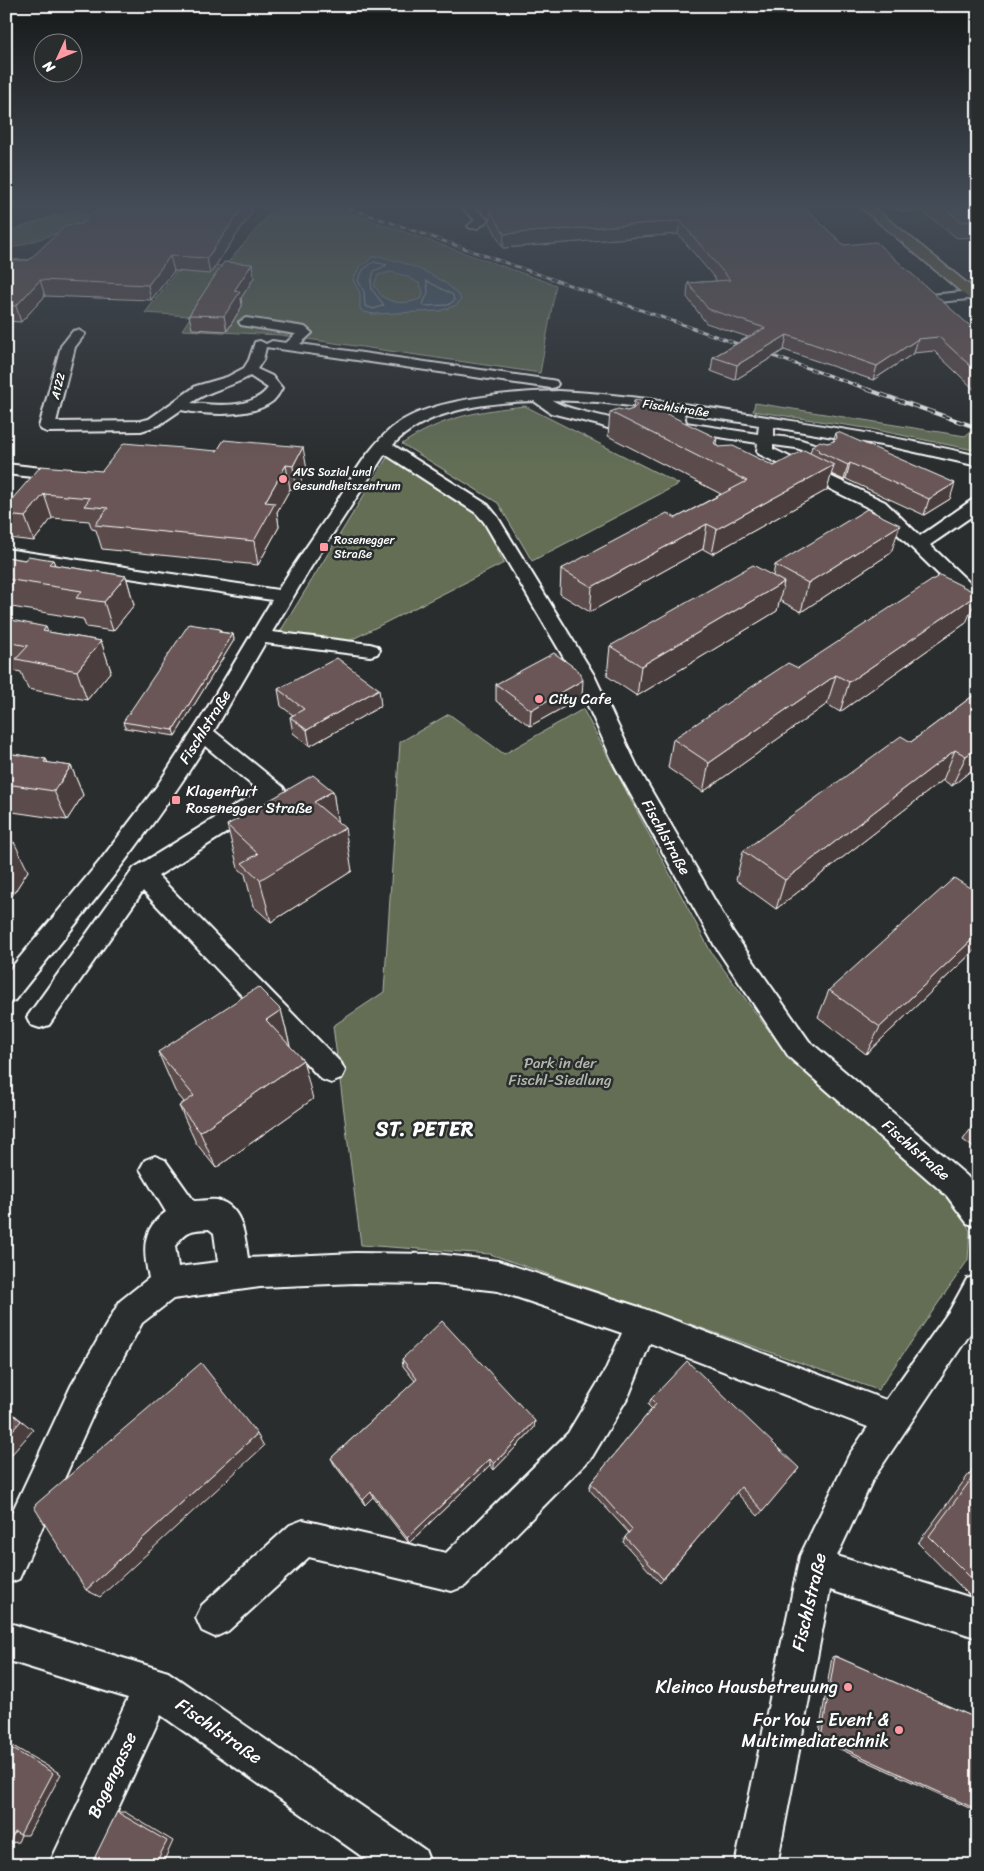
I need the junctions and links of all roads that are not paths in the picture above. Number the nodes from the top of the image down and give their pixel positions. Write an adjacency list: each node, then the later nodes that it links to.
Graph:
1 (923, 293): 3 (street)
2 (976, 297): 3 (street)
3 (930, 299): 4 (street)
4 (942, 311)
5 (246, 322): 7 (street)
6 (78, 334): 17 (street, A122)
7 (289, 347): 8 (street); 9 (street)
8 (427, 366): 11 (street); 12 (street)
9 (249, 371): 13 (street); 13 (street)
10 (536, 396): 11 (street, Fischlstraße); 12 (street, Fischlstraße); 18 (street)
11 (599, 398): 14 (street, Fischlstraße)
12 (496, 399): 19 (street, Fischlstraße)
13 (178, 405): 17 (street)
14 (675, 408): 16 (street, Fischlstraße); 20 (street)
15 (69, 409): 17 (street, A122)
16 (767, 422): 20 (street); 22 (street, Fischlstraße)
17 (64, 427)
18 (621, 431)
19 (384, 446): 28 (street, Fischlstraße); 38 (street, Fischlstraße)
20 (760, 449): 21 (street); 26 (street)
21 (821, 454)
22 (978, 461)
23 (6, 469): 24 (street)
24 (88, 478)
25 (978, 504): 26 (street)
26 (918, 545): 29 (street)
27 (6, 554): 28 (street)
28 (284, 596): 30 (street, Fischlstraße)
29 (978, 602)
30 (260, 637): 31 (street); 32 (street, Fischlstraße)
31 (370, 650)
32 (202, 733): 33 (street); 34 (street, Fischlstraße)
33 (142, 874): 35 (street); 36 (street)
34 (6, 993)
35 (40, 1017)
36 (331, 1070)
37 (155, 1169): 39 (street)
38 (978, 1213)
39 (186, 1216): 40 (street); 41 (street)
40 (236, 1274): 41 (street); 43 (street)
41 (166, 1284): 45 (street)
42 (976, 1297): 44 (street, Fischlstraße)
43 (642, 1324): 44 (street); 47 (street)
44 (893, 1420): 46 (street, Fischlstraße)
45 (6, 1566)
46 (814, 1571): 48 (street); 53 (street, Fischlstraße)
47 (215, 1618)
48 (978, 1619)
49 (6, 1641): 50 (street, Fischlstraße)
50 (154, 1686): 51 (street, Bogengasse); 52 (street, Fischlstraße)
51 (70, 1865)
52 (410, 1865)
53 (756, 1865)

